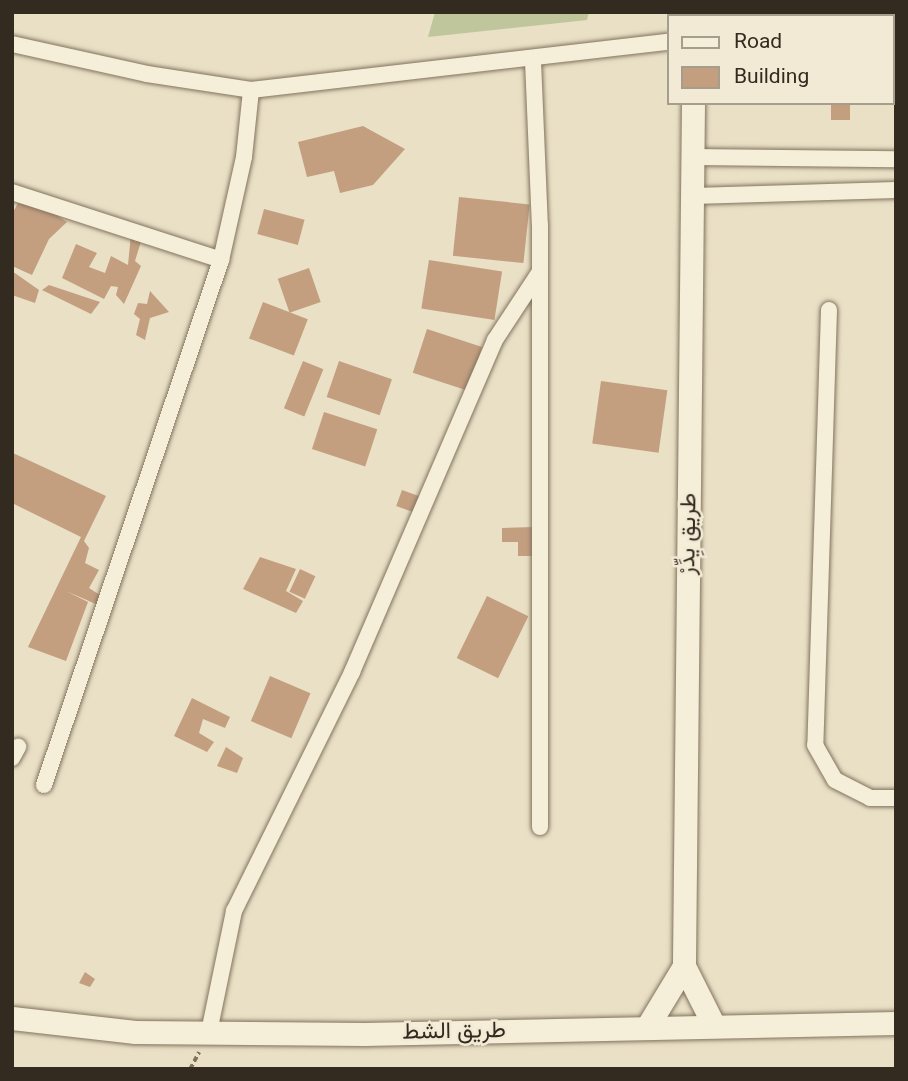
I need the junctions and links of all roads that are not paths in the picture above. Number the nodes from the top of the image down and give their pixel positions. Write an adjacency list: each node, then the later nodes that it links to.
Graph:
1 (666, 42): 3 (street)
2 (12, 44): 4 (street)
3 (533, 61): 4 (street); 12 (street)
4 (251, 90): 11 (street)
5 (693, 105): 6 (street, طريق يِدِّرْ)
6 (693, 157): 7 (street); 10 (street, طريق يِدِّرْ)
7 (896, 159)
8 (896, 190): 10 (street)
9 (12, 192): 11 (street)
10 (693, 196): 17 (street, طريق يِدِّرْ)
11 (221, 260): 14 (street)
12 (539, 273): 16 (street); 22 (street)
13 (829, 310): 15 (street)
14 (44, 785)
15 (896, 798)
16 (540, 827)
17 (684, 966): 20 (street, طريق يِدِّرْ); 21 (street, طريق يِدِّرْ)
18 (12, 1018): 22 (street, طريق الشط)
19 (896, 1023): 20 (street, طريق الشط)
20 (715, 1026): 21 (street, طريق الشط)
21 (648, 1027): 22 (street, طريق الشط)
22 (209, 1032)

